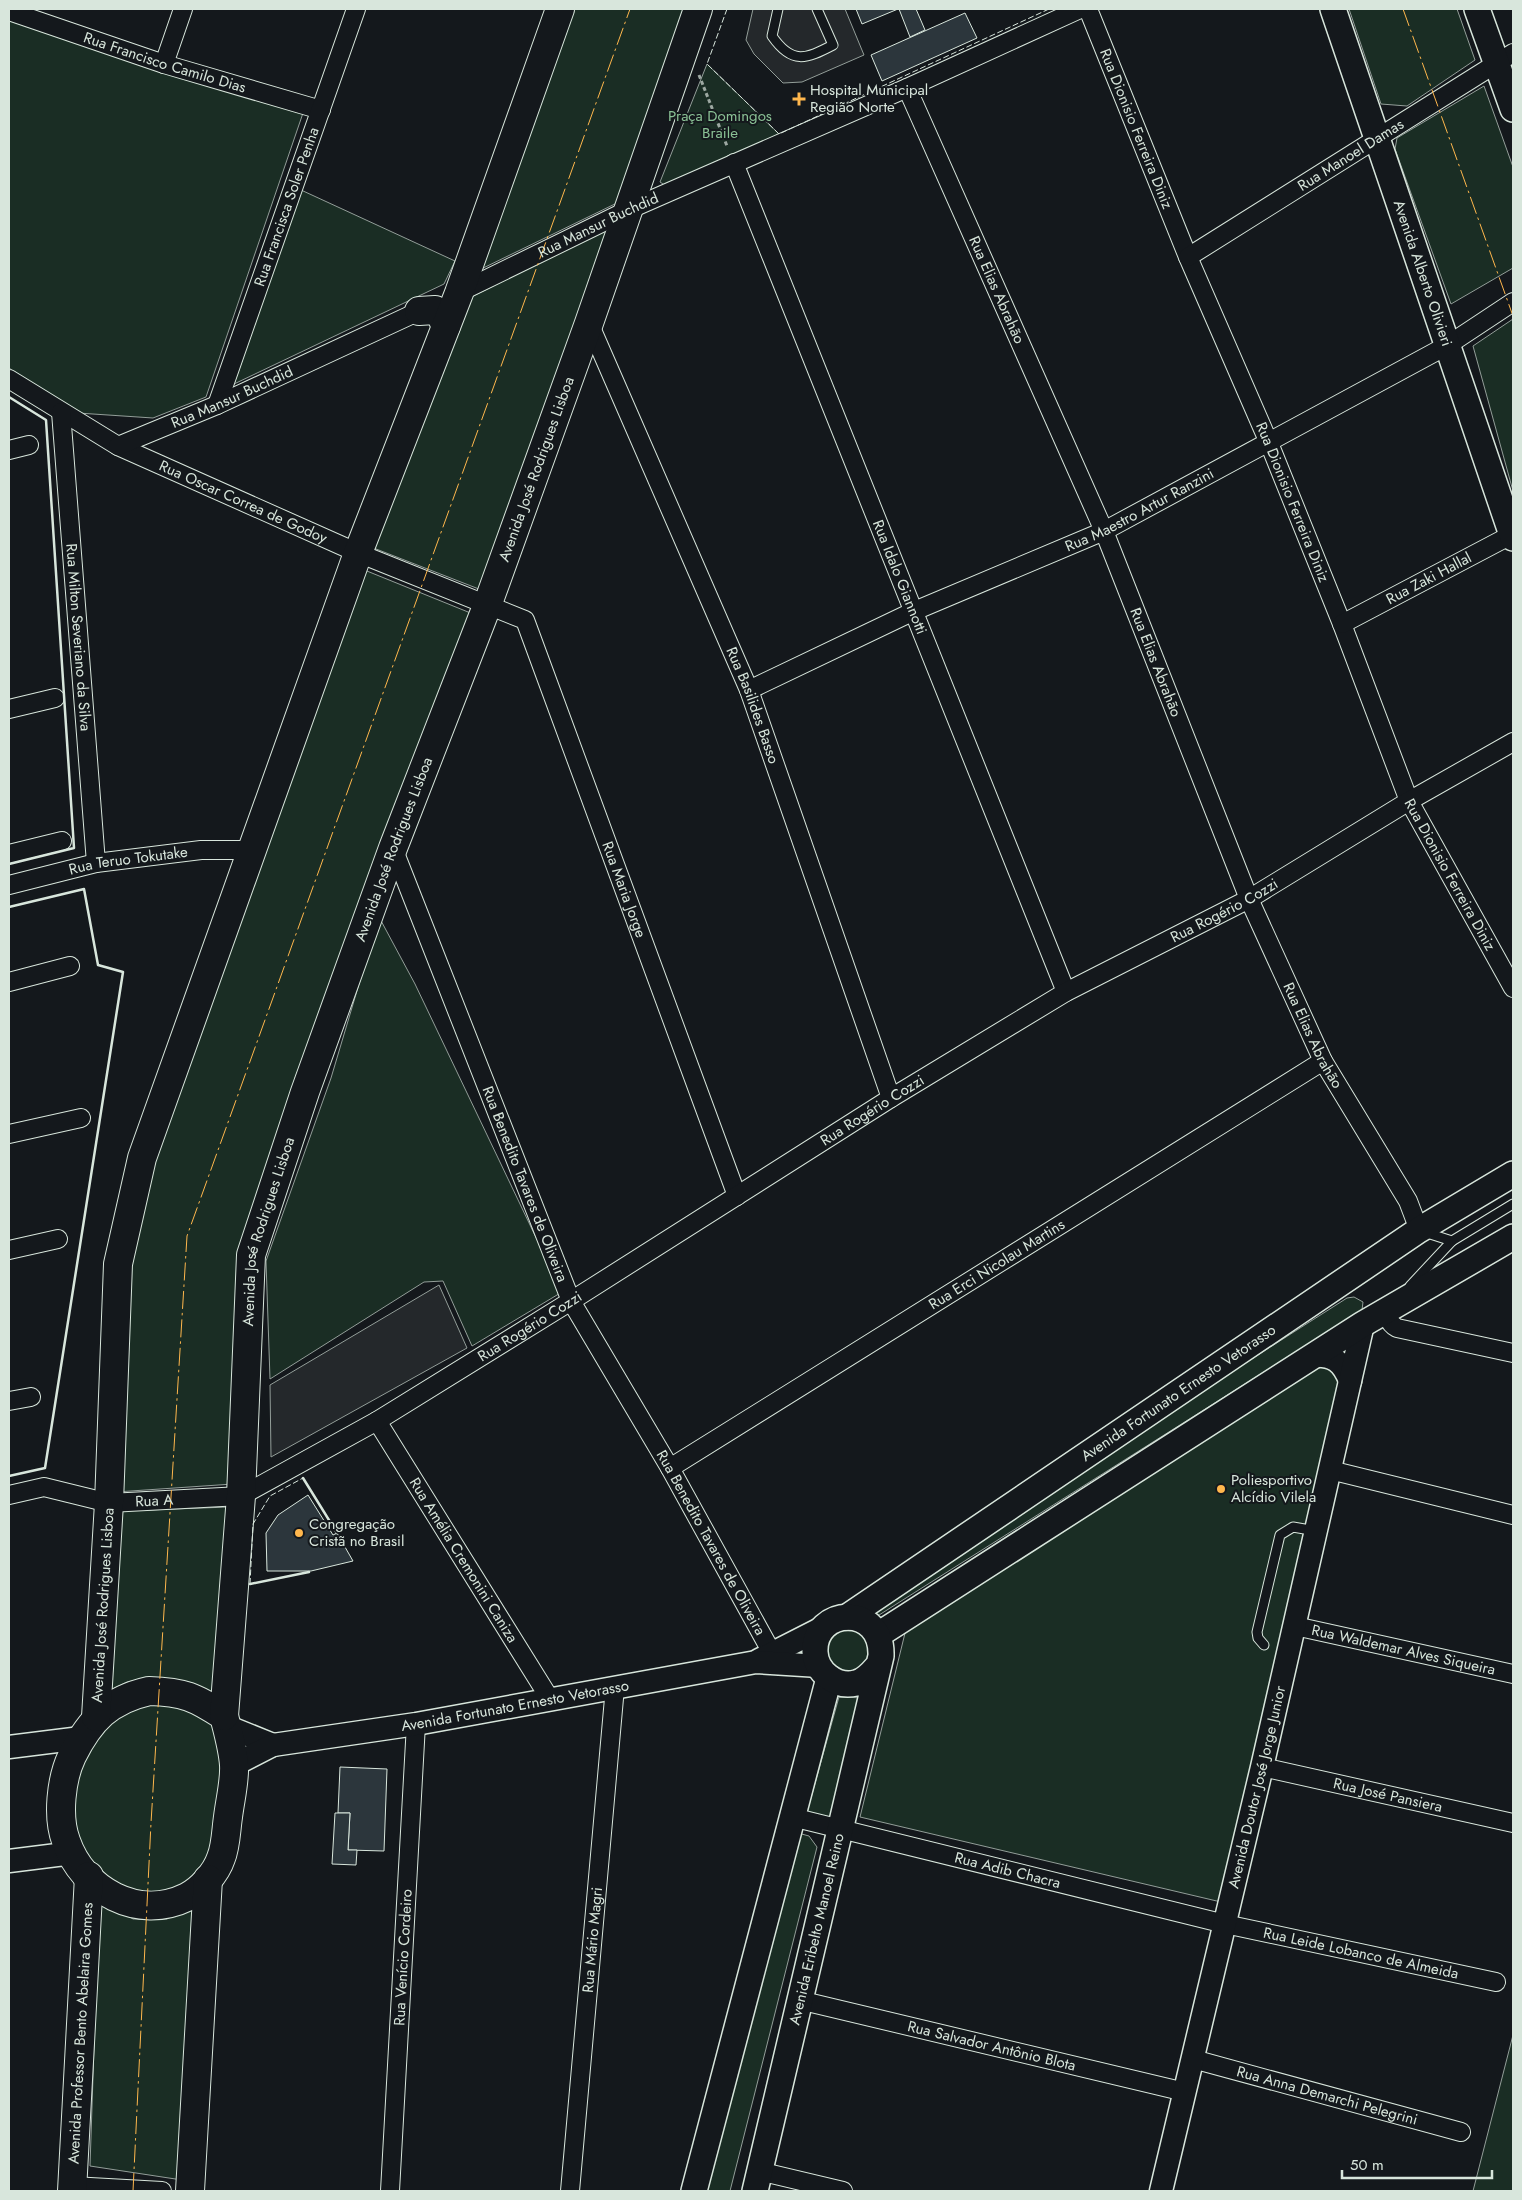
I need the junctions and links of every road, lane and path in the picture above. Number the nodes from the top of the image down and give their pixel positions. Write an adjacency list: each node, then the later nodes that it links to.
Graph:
1 (183, 9): 14 (street)
2 (356, 9): 17 (street, Rua Francisca Soler Penha)
3 (560, 9): 22 (main road, Avenida José Rodrigues Lisboa)
4 (698, 9): 12 (main road, Avenida José Rodrigues Lisboa)
5 (778, 9): 6 (lane)
6 (817, 9)
7 (1080, 9): 15 (street, Rua Mansur Buchdid)
8 (1088, 9): 21 (street, Rua Dionisio Ferreira Diniz)
9 (1332, 9): 18 (main road, Avenida Alberto Olivieri)
10 (1477, 9): 13 (main road)
11 (17, 11): 14 (street, Rua Francisco Camilo Dias)
12 (686, 42): 19 (path); 20 (main road, Avenida José Rodrigues Lisboa)
13 (1505, 59): 16 (main road); 18 (street, Rua Manoel Damas)
14 (164, 64): 17 (street, Rua Francisco Camilo Dias)
15 (907, 88): 19 (street, Rua Mansur Buchdid); 35 (street, Rua Elias Abrahão)
16 (1513, 109)
17 (321, 110): 29 (street, Rua Francisca Soler Penha)
18 (1376, 141): 21 (street, Rua Manoel Damas); 27 (main road, Avenida Alberto Olivieri)
19 (734, 163): 20 (street, Rua Mansur Buchdid); 39 (street, Rua Idalo Giannotti)
20 (628, 210): 22 (street, Rua Mansur Buchdid); 25 (main road, Avenida José Rodrigues Lisboa)
21 (1188, 257): 31 (street, Rua Dionisio Ferreira Diniz)
22 (459, 293): 24 (street, Rua Mansur Buchdid); 26 (main road, Avenida José Rodrigues Lisboa)
23 (1513, 302): 27 (street, Rua Maestro Artur Ranzini)
24 (419, 311): 26 (main road); 29 (street, Rua Mansur Buchdid)
25 (589, 323): 38 (main road, Avenida José Rodrigues Lisboa); 41 (street, Rua Basilides Basso)
26 (446, 326): 37 (main road, Avenida José Rodrigues Lisboa)
27 (1448, 345): 31 (street, Rua Maestro Artur Ranzini); 36 (main road, Avenida Alberto Olivieri)
28 (9, 379): 30 (street, Rua Oscar Correa de Godoy)
29 (217, 405): 33 (street, Rua Mansur Buchdid)
30 (61, 412): 33 (street, Rua Oscar Correa de Godoy); 50 (street, Rua Milton Severiano da Silva)
31 (1269, 443): 35 (street, Rua Maestro Artur Ranzini); 40 (street, Rua Dionisio Ferreira Diniz)
32 (29, 445): 34 (street)
33 (118, 446): 37 (street, Rua Oscar Correa de Godoy)
34 (9, 450)
35 (1104, 531): 39 (street, Rua Maestro Artur Ranzini); 52 (street, Rua Elias Abrahão)
36 (1513, 535): 40 (street, Rua Zaki Hallal)
37 (358, 553): 38 (street, Rua Oscar Correa de Godoy); 48 (main road, Avenida José Rodrigues Lisboa)
38 (487, 606): 47 (main road, Avenida José Rodrigues Lisboa); 62 (street, Rua Maria Jorge)
39 (912, 612): 41 (street, Rua Maestro Artur Ranzini); 56 (street, Rua Idalo Giannotti)
40 (1342, 624): 45 (street, Rua Dionisio Ferreira Diniz)
41 (749, 690): 58 (street, Rua Basilides Basso)
42 (55, 698): 43 (street)
43 (9, 709)
44 (1513, 742): 45 (street, Rua Rogério Cozzi)
45 (1409, 801): 52 (street, Rua Rogério Cozzi); 55 (street, Rua Dionisio Ferreira Diniz)
46 (62, 841): 49 (street)
47 (393, 848): 69 (street, Rua Benedito Tavares de Oliveira); 81 (main road, Avenida José Rodrigues Lisboa)
48 (252, 850): 50 (street, Rua Teruo Tokutake); 82 (main road, Avenida José Rodrigues Lisboa)
49 (9, 854)
50 (96, 863): 51 (street, Rua Teruo Tokutake)
51 (9, 885)
52 (1249, 899): 56 (street, Rua Rogério Cozzi); 57 (street, Rua Elias Abrahão)
53 (70, 966): 54 (street)
54 (9, 982)
55 (1513, 988)
56 (1066, 992): 58 (street, Rua Rogério Cozzi)
57 (1322, 1061): 64 (street, Rua Elias Abrahão); 78 (street, Rua Erci Nicolau Martins)
58 (891, 1098): 62 (street, Rua Rogério Cozzi)
59 (81, 1118): 60 (street)
60 (9, 1134)
61 (1513, 1174): 64 (main road, Avenida Fortunato Ernesto Vetorasso)
62 (738, 1196): 69 (street, Rua Rogério Cozzi)
63 (1513, 1204): 67 (lane)
64 (1419, 1230): 67 (lane); 85 (main road, Avenida Fortunato Ernesto Vetorasso)
65 (1513, 1237): 70 (main road)
66 (58, 1239): 68 (street)
67 (1452, 1242): 70 (lane)
68 (9, 1250)
69 (572, 1301): 77 (street, Rua Rogério Cozzi); 78 (street, Rua Benedito Tavares de Oliveira)
70 (1389, 1308): 71 (main road); 72 (street)
71 (1363, 1324): 73 (main road); 74 (street, Avenida Doutor José Jorge Junior)
72 (1513, 1353)
73 (1312, 1356): 74 (street); 87 (main road)
74 (1350, 1381): 79 (street, Avenida Doutor José Jorge Junior)
75 (31, 1397): 76 (street)
76 (9, 1401)
77 (377, 1421): 81 (street, Rua Rogério Cozzi); 94 (street, Rua Amélia Cremonini Caniza)
78 (670, 1468): 89 (street, Rua Benedito Tavares de Oliveira)
79 (1330, 1470): 83 (street); 84 (street, Avenida Doutor José Jorge Junior)
80 (9, 1495): 82 (street, Rua A)
81 (241, 1496): 82 (street, Rua A); 95 (main road, Avenida José Rodrigues Lisboa)
82 (109, 1503): 97 (main road, Avenida José Rodrigues Lisboa)
83 (1513, 1515)
84 (1317, 1532): 86 (street, Avenida Doutor José Jorge Junior); 88 (lane)
85 (836, 1621): 87 (main road); 89 (street, Avenida Fortunato Ernesto Vetorasso); 91 (main road)
86 (1295, 1626): 92 (street, Rua Waldemar Alves Siqueira); 101 (street, Avenida Doutor José Jorge Junior)
87 (878, 1635): 90 (main road)
88 (1264, 1644)
89 (769, 1659): 91 (street, Avenida Fortunato Ernesto Vetorasso); 93 (street, Avenida Fortunato Ernesto Vetorasso)
90 (877, 1667): 91 (main road); 104 (main road, Avenida Eribelto Manoel Reino)
91 (824, 1672): 102 (main road)
92 (1513, 1674)
93 (615, 1688): 94 (street, Avenida Fortunato Ernesto Vetorasso); 120 (street, Rua Mário Magri)
94 (550, 1699): 96 (street, Avenida Fortunato Ernesto Vetorasso)
95 (225, 1721): 97 (main road); 98 (street); 100 (main road, Avenida José Rodrigues Lisboa)
96 (416, 1724): 98 (street, Avenida Fortunato Ernesto Vetorasso); 119 (street, Rua Venício Cordeiro)
97 (88, 1728): 99 (street); 105 (main road)
98 (274, 1745): 100 (street, Avenida Fortunato Ernesto Vetorasso)
99 (9, 1747)
100 (234, 1765): 108 (main road, Avenida José Rodrigues Lisboa)
101 (1262, 1768): 103 (street, Rua José Pansiera); 109 (street, Avenida Doutor José Jorge Junior)
102 (792, 1817): 104 (street, Rua Adib Chacra); 121 (main road)
103 (1513, 1824)
104 (840, 1827): 109 (street, Rua Adib Chacra); 111 (main road, Avenida Eribelto Manoel Reino)
105 (73, 1853): 106 (street); 107 (main road)
106 (9, 1861)
107 (89, 1876): 108 (main road); 116 (main road, Avenida Professor Bento Abelaira Gomes)
108 (208, 1879): 118 (main road)
109 (1225, 1924): 110 (street, Rua Leide Lobanco de Almeida); 112 (street, Avenida Doutor José Jorge Junior)
110 (1496, 1982)
111 (799, 2000): 113 (street, Rua Salvador Antônio Blota); 115 (main road, Avenida Eribelto Manoel Reino)
112 (1193, 2058): 113 (street, Avenida Doutor José Jorge Junior); 114 (street, Rua Anna Demarchi Pelegrini)
113 (1185, 2092): 123 (street, Avenida Doutor José Jorge Junior)
114 (1461, 2132)
115 (757, 2181): 122 (street)
116 (72, 2189): 117 (street)
117 (162, 2191)
118 (190, 2191)
119 (390, 2191)
120 (570, 2191)
121 (694, 2191)
122 (844, 2191)
123 (1161, 2191)

